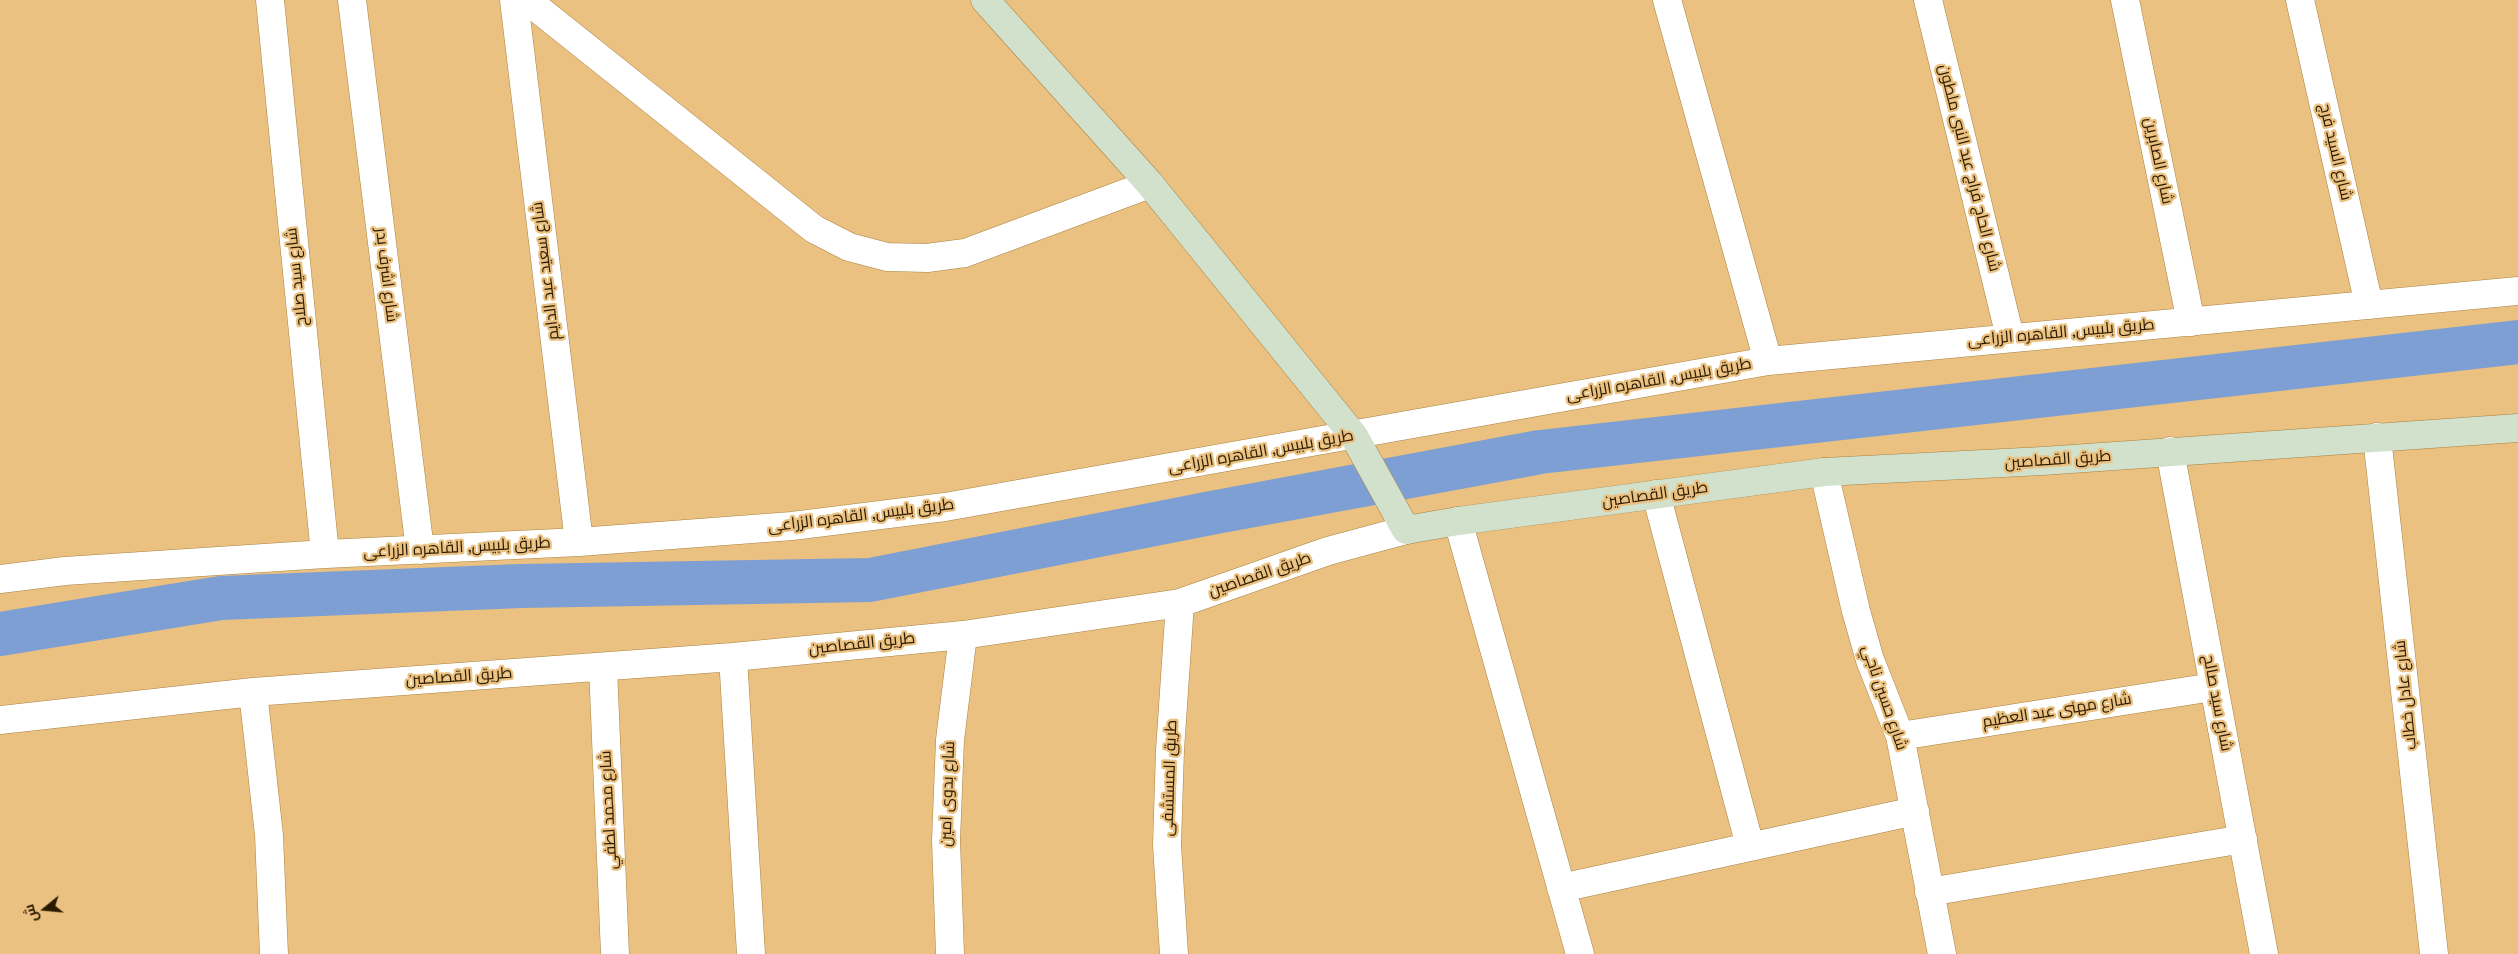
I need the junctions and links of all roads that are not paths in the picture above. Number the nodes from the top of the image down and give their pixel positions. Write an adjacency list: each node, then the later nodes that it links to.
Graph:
1 (270, 0): 26 (street, شارع سيد صلاح)
2 (352, 0): 25 (street, شارع اشرف بدر)
3 (514, 0): 24 (street, شارع سعيد عبد الدايم)
4 (527, 0): 10 (street)
5 (985, 0): 10 (street)
6 (1667, 0): 15 (street)
7 (1928, 0): 14 (street, شارع الحاج فراج عبد النبى ملطون)
8 (2125, 0): 13 (street, شارع الصابرين)
9 (2300, 0): 12 (street, شارع السيد فرج)
10 (1150, 184): 18 (street)
11 (2518, 292): 12 (street, طريق بلبيس, القاهره الزراعى)
12 (2369, 305): 13 (street, طريق بلبيس, القاهره الزراعى)
13 (2191, 322): 14 (street, طريق بلبيس, القاهره الزراعى)
14 (2010, 337): 15 (street, طريق بلبيس, القاهره الزراعى)
15 (1768, 361): 18 (street, طريق بلبيس, القاهره الزراعى)
16 (2518, 428): 17 (street, طريق القصاصين)
17 (2377, 436): 19 (street, طريق القصاصين); 49 (street, شارع عادل خطاب)
18 (1359, 446): 23 (street); 24 (street, طريق بلبيس, القاهره الزراعى)
19 (2170, 451): 20 (street, طريق القصاصين); 32 (street, شارع سيد صالح)
20 (1824, 472): 21 (street, طريق القصاصين); 35 (street, شارع حسين ناجي)
21 (1656, 494): 22 (street, طريق القصاصين); 38 (street)
22 (1458, 521): 23 (street, طريق القصاصين); 39 (street)
23 (1401, 522): 28 (street, طريق القصاصين)
24 (579, 542): 25 (street, طريق بلبيس, القاهره الزراعى)
25 (420, 550): 26 (street, طريق بلبيس, القاهره الزراعى)
26 (325, 554): 27 (street, طريق بلبيس, القاهره الزراعى)
27 (0, 579)
28 (1180, 603): 29 (street, طريق القصاصين); 45 (street, طريق المستشفى)
29 (963, 634): 30 (street, طريق القصاصين); 44 (street, شارع بدوى امين)
30 (733, 657): 31 (street, طريق القصاصين); 43 (street)
31 (603, 667): 33 (street, طريق القصاصين); 42 (street, شارع محمد لطفي)
32 (2213, 687): 35 (street, شارع مهنى عبد العظيم); 37 (street, شارع سيد صالح)
33 (253, 692): 34 (street, طريق القصاصين); 41 (street)
34 (0, 720)
35 (1900, 736): 36 (street, شارع حسين ناجي)
36 (1915, 811): 38 (street); 40 (street, شارع حسين ناجي)
37 (2243, 839): 40 (street); 48 (street, شارع سيد صالح)
38 (1750, 846): 39 (street)
39 (1561, 888): 46 (street)
40 (1929, 892): 47 (street, شارع حسين ناجي)
41 (274, 954)
42 (615, 954)
43 (751, 954)
44 (950, 954)
45 (1174, 954)
46 (1580, 954)
47 (1942, 954)
48 (2264, 954)
49 (2434, 954)

